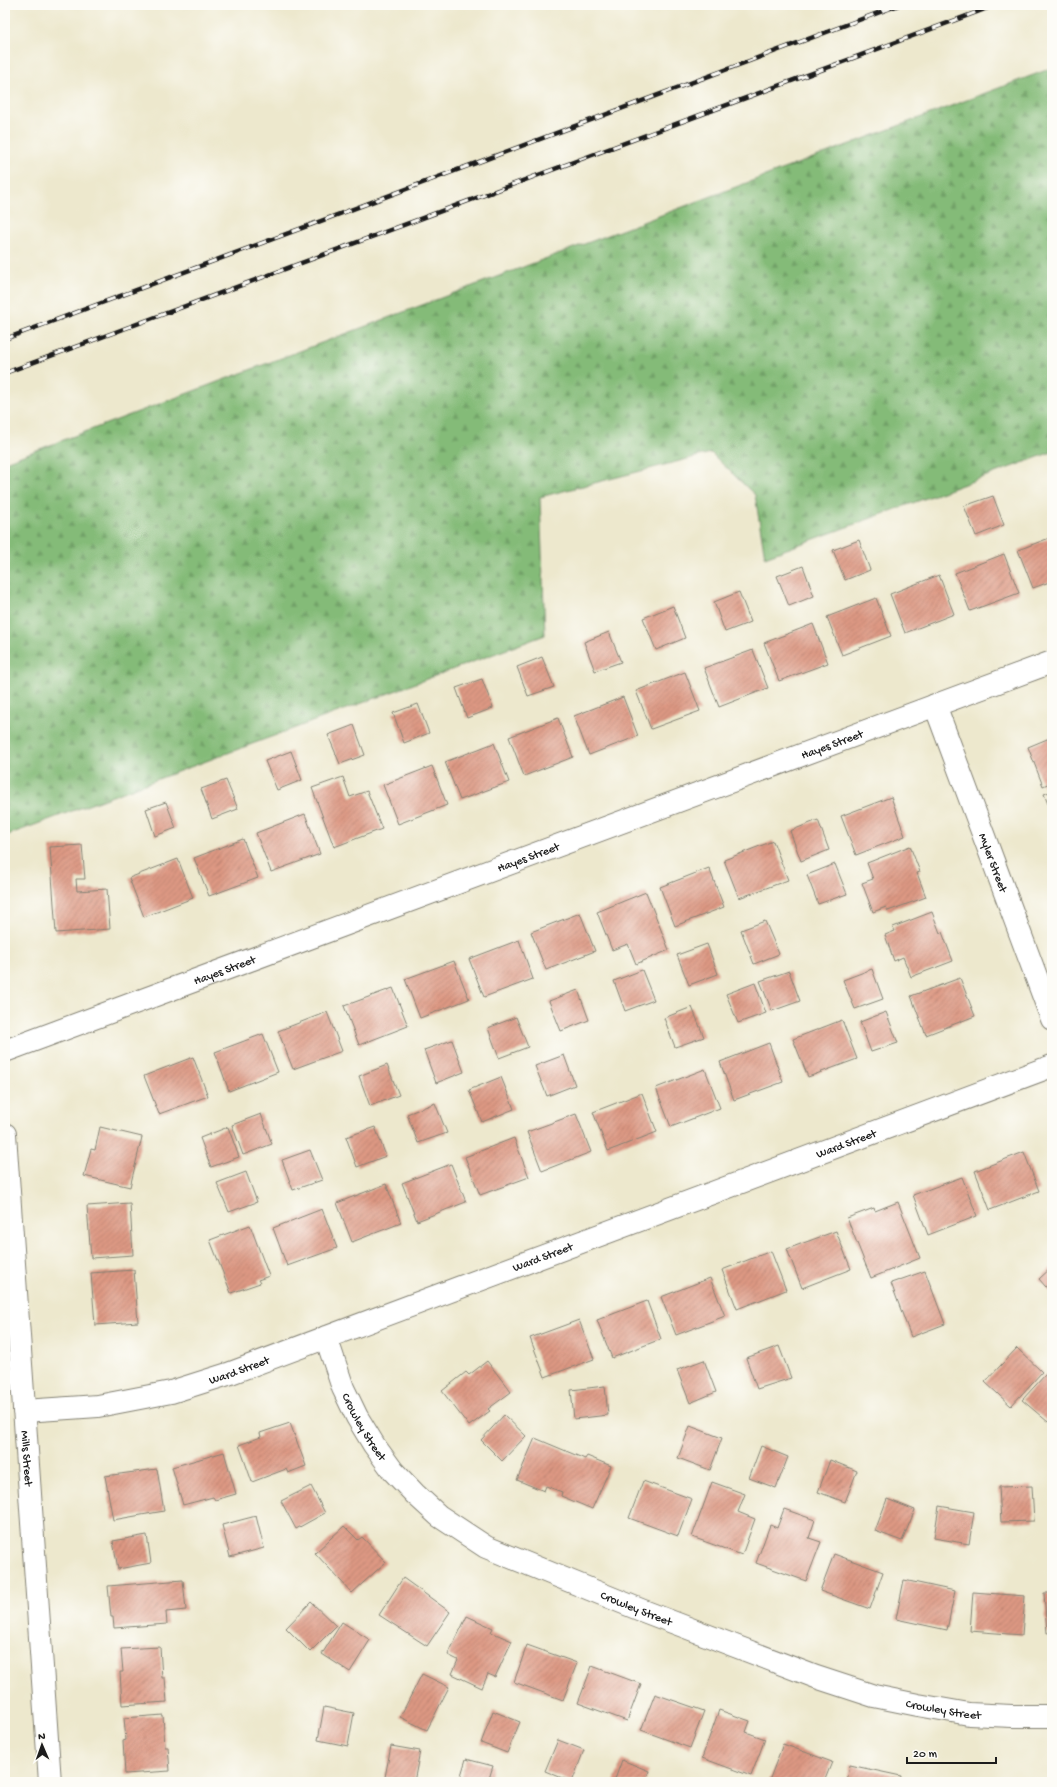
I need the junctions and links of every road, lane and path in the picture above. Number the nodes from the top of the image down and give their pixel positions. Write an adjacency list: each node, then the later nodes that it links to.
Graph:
1 (1052, 662): 2 (street, Hayes Street)
2 (935, 705): 3 (street, Myler Street); 4 (street, Hayes Street)
3 (1052, 1019)
4 (5, 1051)
5 (1052, 1066): 7 (street, Ward Street)
6 (5, 1134): 8 (street, Mills Street)
7 (326, 1337): 8 (street, Ward Street); 9 (street, Crowley Street)
8 (24, 1411): 10 (street, Mills Street)
9 (1052, 1716)
10 (50, 1782)

